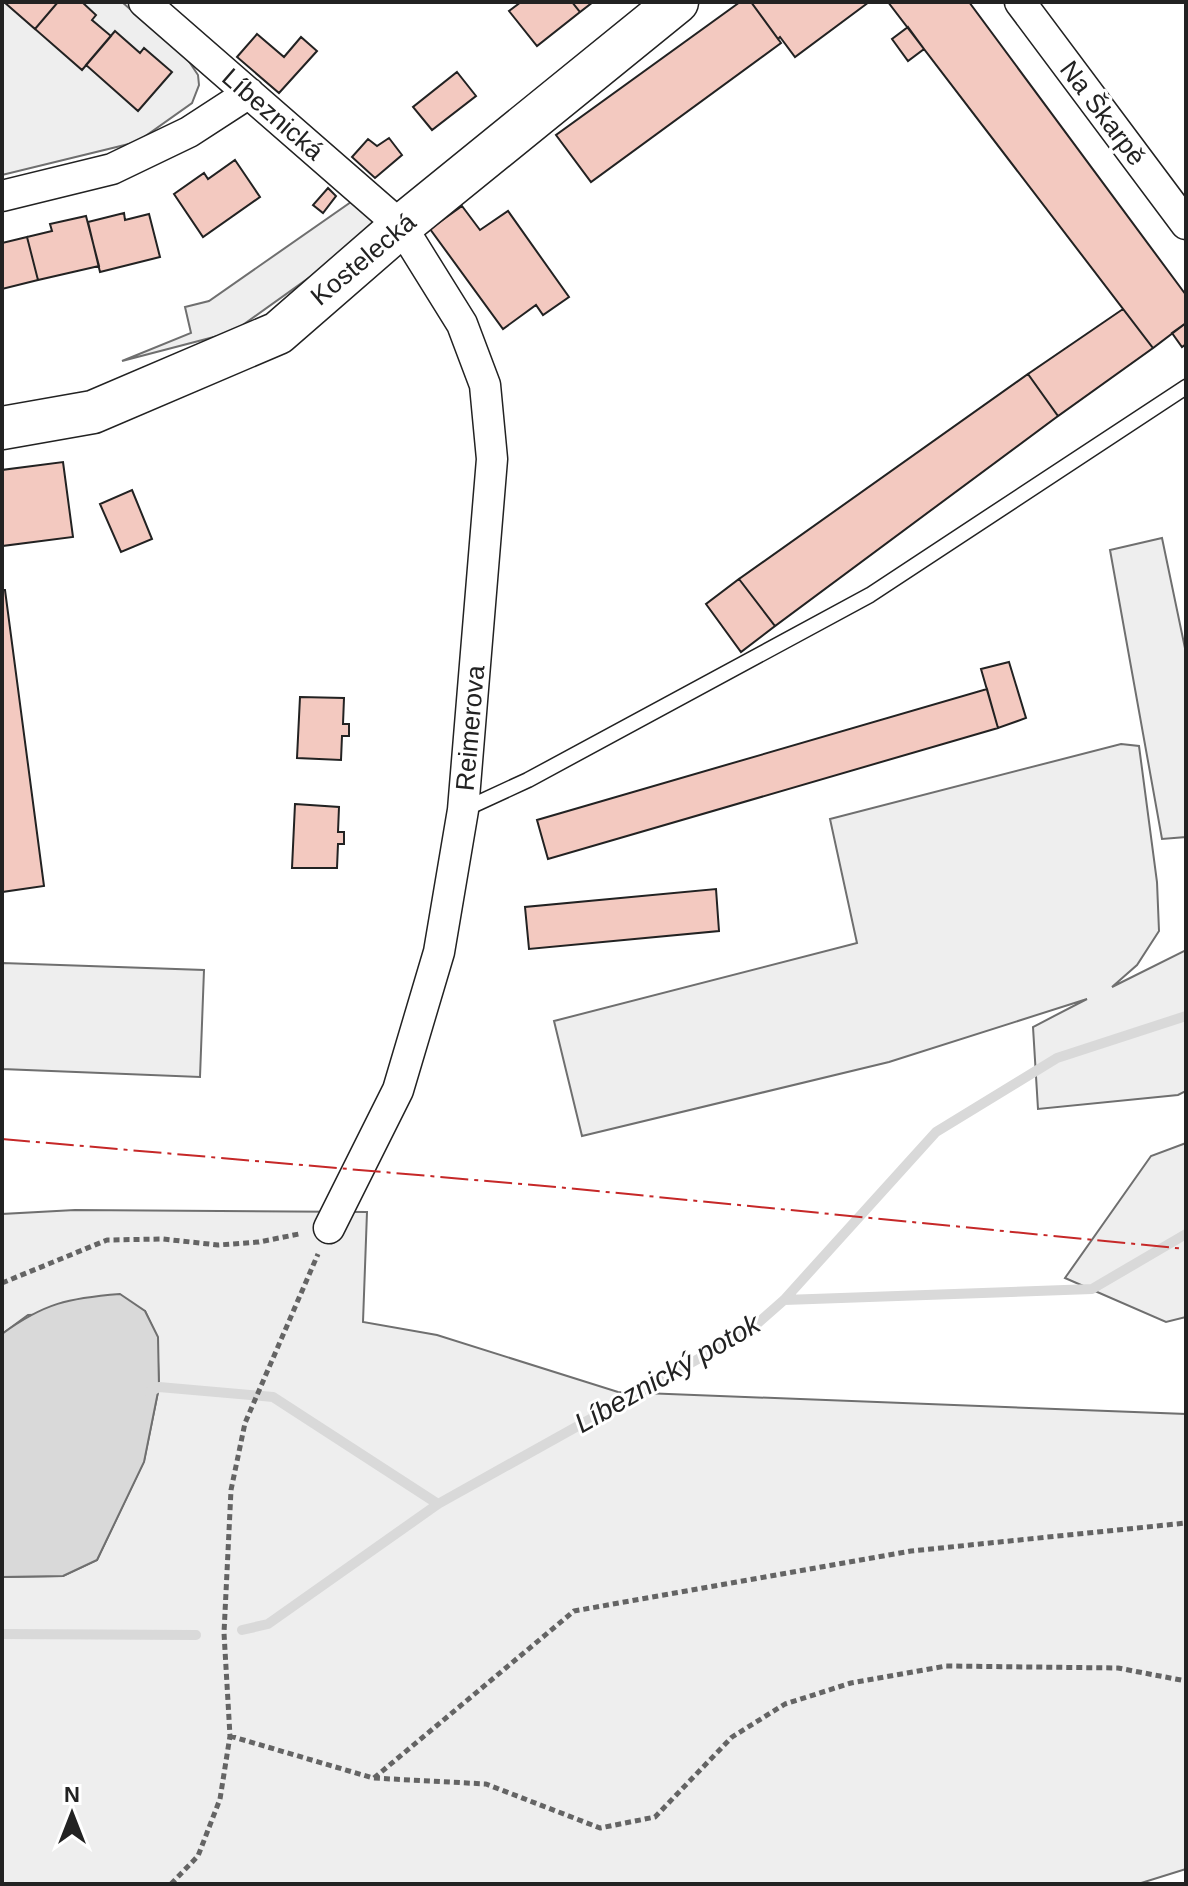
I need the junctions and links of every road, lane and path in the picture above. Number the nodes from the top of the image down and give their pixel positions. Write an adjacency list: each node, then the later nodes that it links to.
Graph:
1 (144, 2): 4 (street, Líbeznická)
2 (677, 2): 7 (main road, Kostelecká)
3 (1020, 2): 6 (street, Na Škarpě)
4 (249, 93): 5 (street); 7 (street, Líbeznická)
5 (2, 196)
6 (1186, 224)
7 (401, 226): 9 (main road, Kostelecká); 10 (street, Reimerova)
8 (1186, 387): 10 (lane)
9 (2, 428)
10 (463, 810): 11 (street, Reimerova)
11 (329, 1228): 12 (path); 15 (path)
12 (2, 1283)
13 (1186, 1523): 16 (path)
14 (1186, 1681): 16 (path)
15 (230, 1736): 16 (path); 17 (path)
16 (373, 1778)
17 (171, 1884)

